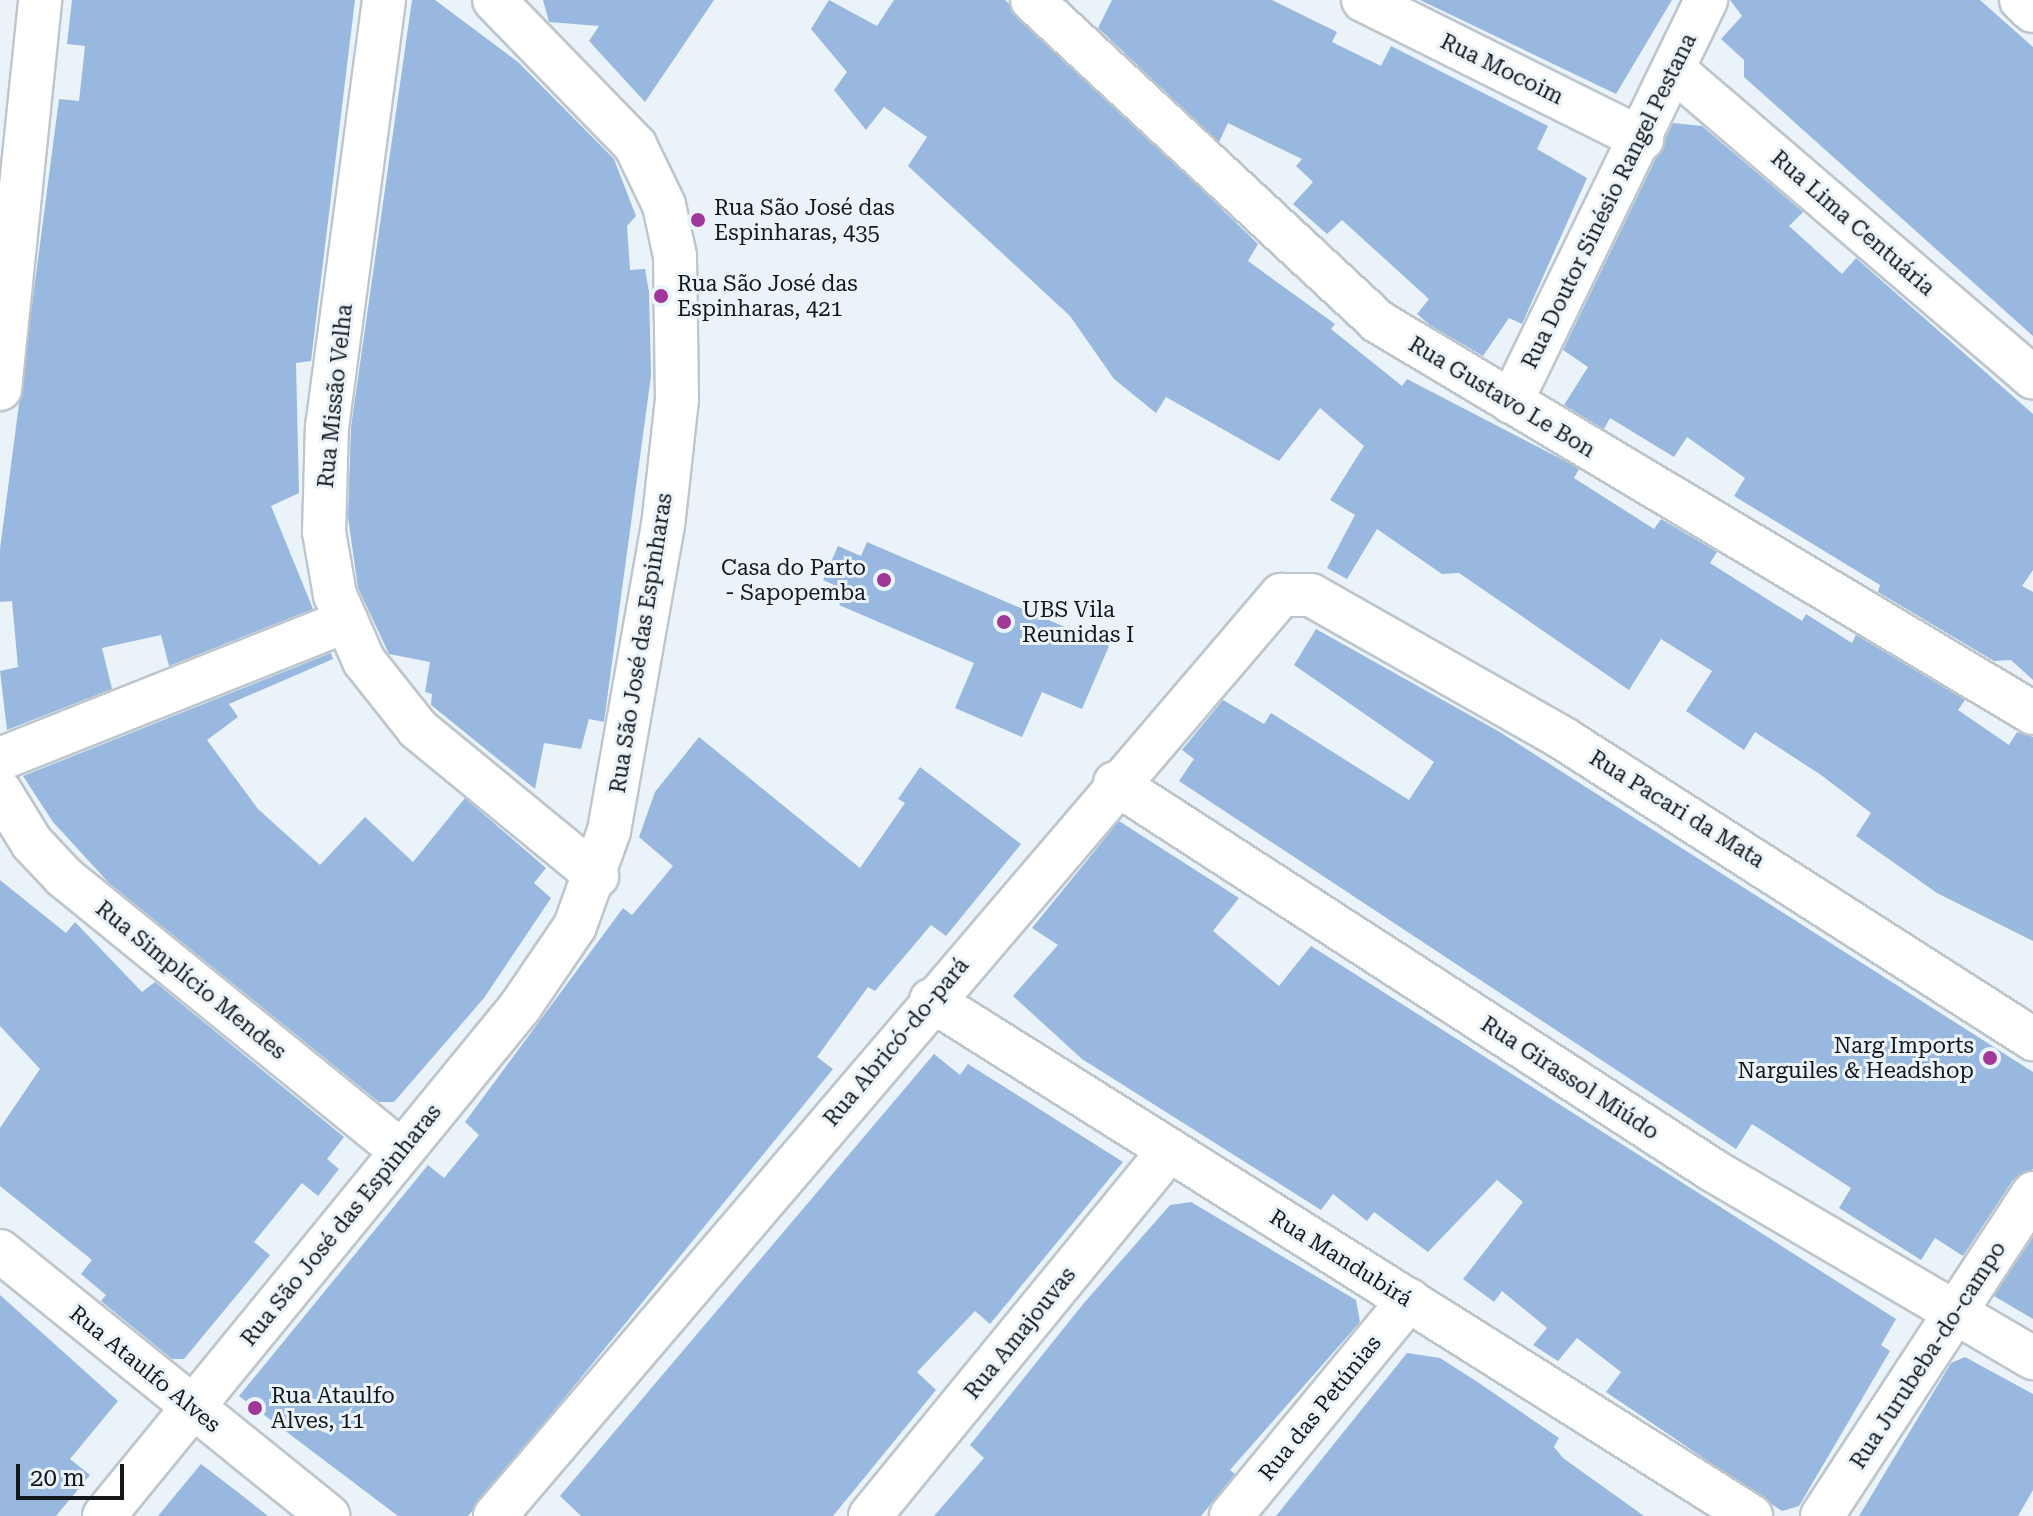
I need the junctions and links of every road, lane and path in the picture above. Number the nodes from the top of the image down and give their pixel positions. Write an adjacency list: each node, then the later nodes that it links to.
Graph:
1 (40, 0): 12 (street)
2 (384, 0): 15 (street, Rua Missão Velha)
3 (494, 0): 20 (street, Rua São José das Espinharas)
4 (1032, 0): 13 (street, Rua Gustavo Le Bon)
5 (1363, 0): 10 (street, Rua Mocoim)
6 (1706, 0): 9 (street, Rua Doutor Sinésio Rangel Pestana)
7 (2021, 0): 8 (street)
8 (2033, 11)
9 (1673, 69): 10 (street, Rua Doutor Sinésio Rangel Pestana); 11 (street, Rua Lima Centuária)
10 (1642, 139): 13 (street, Rua Doutor Sinésio Rangel Pestana)
11 (2033, 378)
12 (0, 389)
13 (1511, 402): 16 (street, Rua Gustavo Le Bon)
14 (1311, 595): 18 (street, Rua Abricó-do-pará); 22 (street, Rua Pacari da Mata)
15 (347, 621): 17 (street); 20 (street, Rua Missão Velha)
16 (2033, 713)
17 (0, 759)
18 (1115, 783): 21 (street, Rua Abricó-do-pará); 28 (street, Rua Girassol Miúdo)
19 (0, 791): 24 (street, Rua Simplício Mendes)
20 (597, 876): 24 (street, Rua São José das Espinharas)
21 (931, 1000): 23 (street, Rua Mandubirá); 33 (street, Rua Abricó-do-pará)
22 (2033, 1039)
23 (1170, 1150): 27 (street, Rua Mandubirá); 34 (street, Rua Amajouvas)
24 (401, 1151): 30 (street, Rua São José das Espinharas)
25 (2033, 1193): 28 (street, Rua Jurubeba-do-campo)
26 (0, 1251): 30 (street, Rua Ataulfo Alves)
27 (1409, 1300): 35 (street, Rua das Petúnias); 36 (street, Rua Mandubirá)
28 (1956, 1316): 29 (street, Rua Girassol Miúdo); 37 (street, Rua Jurubeba-do-campo)
29 (2033, 1358)
30 (192, 1408): 31 (street, Rua São José das Espinharas); 32 (street, Rua Ataulfo Alves)
31 (104, 1516)
32 (329, 1516)
33 (495, 1516)
34 (870, 1516)
35 (1231, 1516)
36 (1751, 1516)
37 (1822, 1516)

